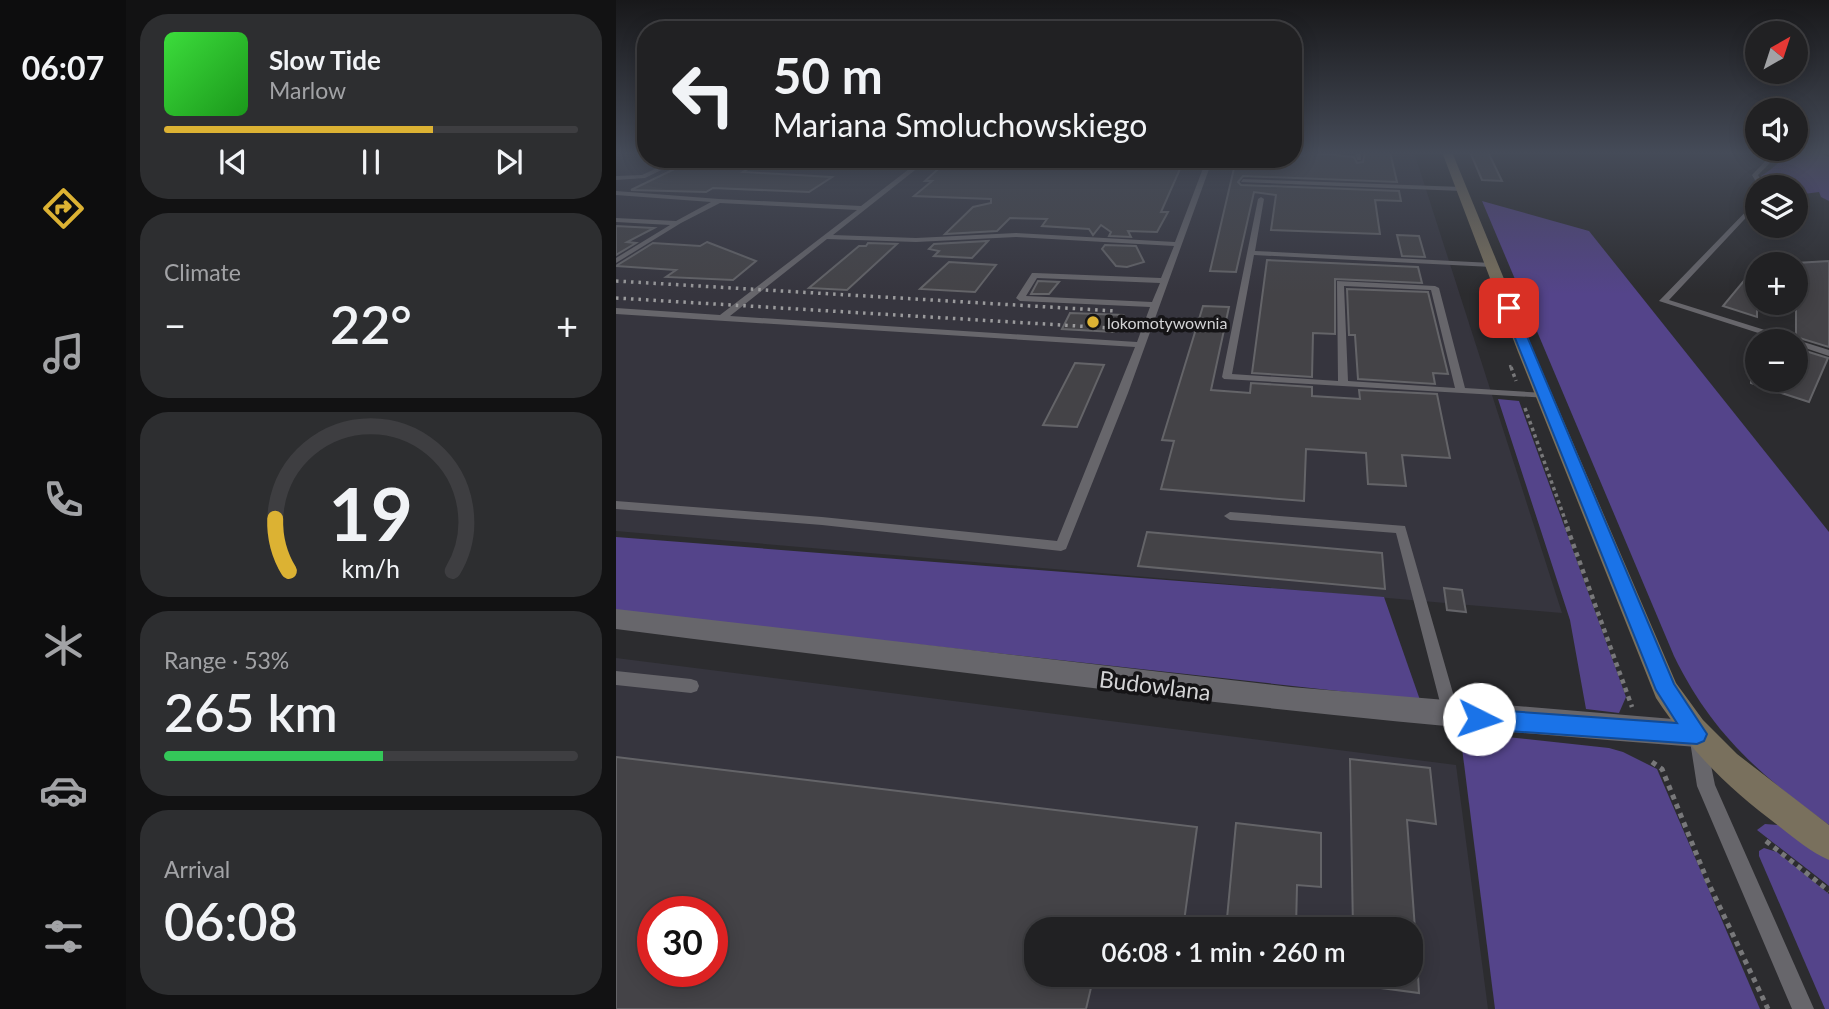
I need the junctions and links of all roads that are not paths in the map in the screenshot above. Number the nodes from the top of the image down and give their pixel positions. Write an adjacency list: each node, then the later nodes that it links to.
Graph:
1 (694, 199): 6 (lane)
2 (874, 199): 7 (lane)
3 (1195, 199): 12 (lane)
4 (1261, 199): 13 (lane)
5 (1466, 199): 15 (street)
6 (719, 201): 7 (lane); 10 (lane)
7 (863, 208): 11 (lane)
8 (1745, 215): 20 (lane)
9 (616, 220): 10 (lane)
10 (677, 223): 14 (lane)
11 (825, 237): 12 (lane); 19 (lane)
12 (1178, 244): 16 (lane)
13 (1251, 253): 15 (lane); 24 (lane)
14 (616, 261)
15 (1492, 265): 26 (street)
16 (1164, 281): 17 (lane); 17 (lane)
17 (1155, 305): 21 (lane)
18 (616, 311): 19 (lane)
19 (720, 318): 21 (lane)
20 (1752, 329)
21 (1141, 345): 27 (lane)
22 (1808, 346): 23 (lane)
23 (1829, 353)
24 (1343, 384): 25 (lane); 25 (lane)
25 (1461, 391): 26 (lane)
26 (1545, 396): 33 (street)
27 (616, 505)
28 (1230, 516): 32 (lane)
29 (616, 619): 32 (street, Budowlana)
30 (616, 678): 31 (lane)
31 (691, 686)
32 (1452, 717): 33 (street, Budowlana)
33 (1697, 734): 34 (street); 35 (lane)
34 (1829, 844)
35 (1803, 1009)

